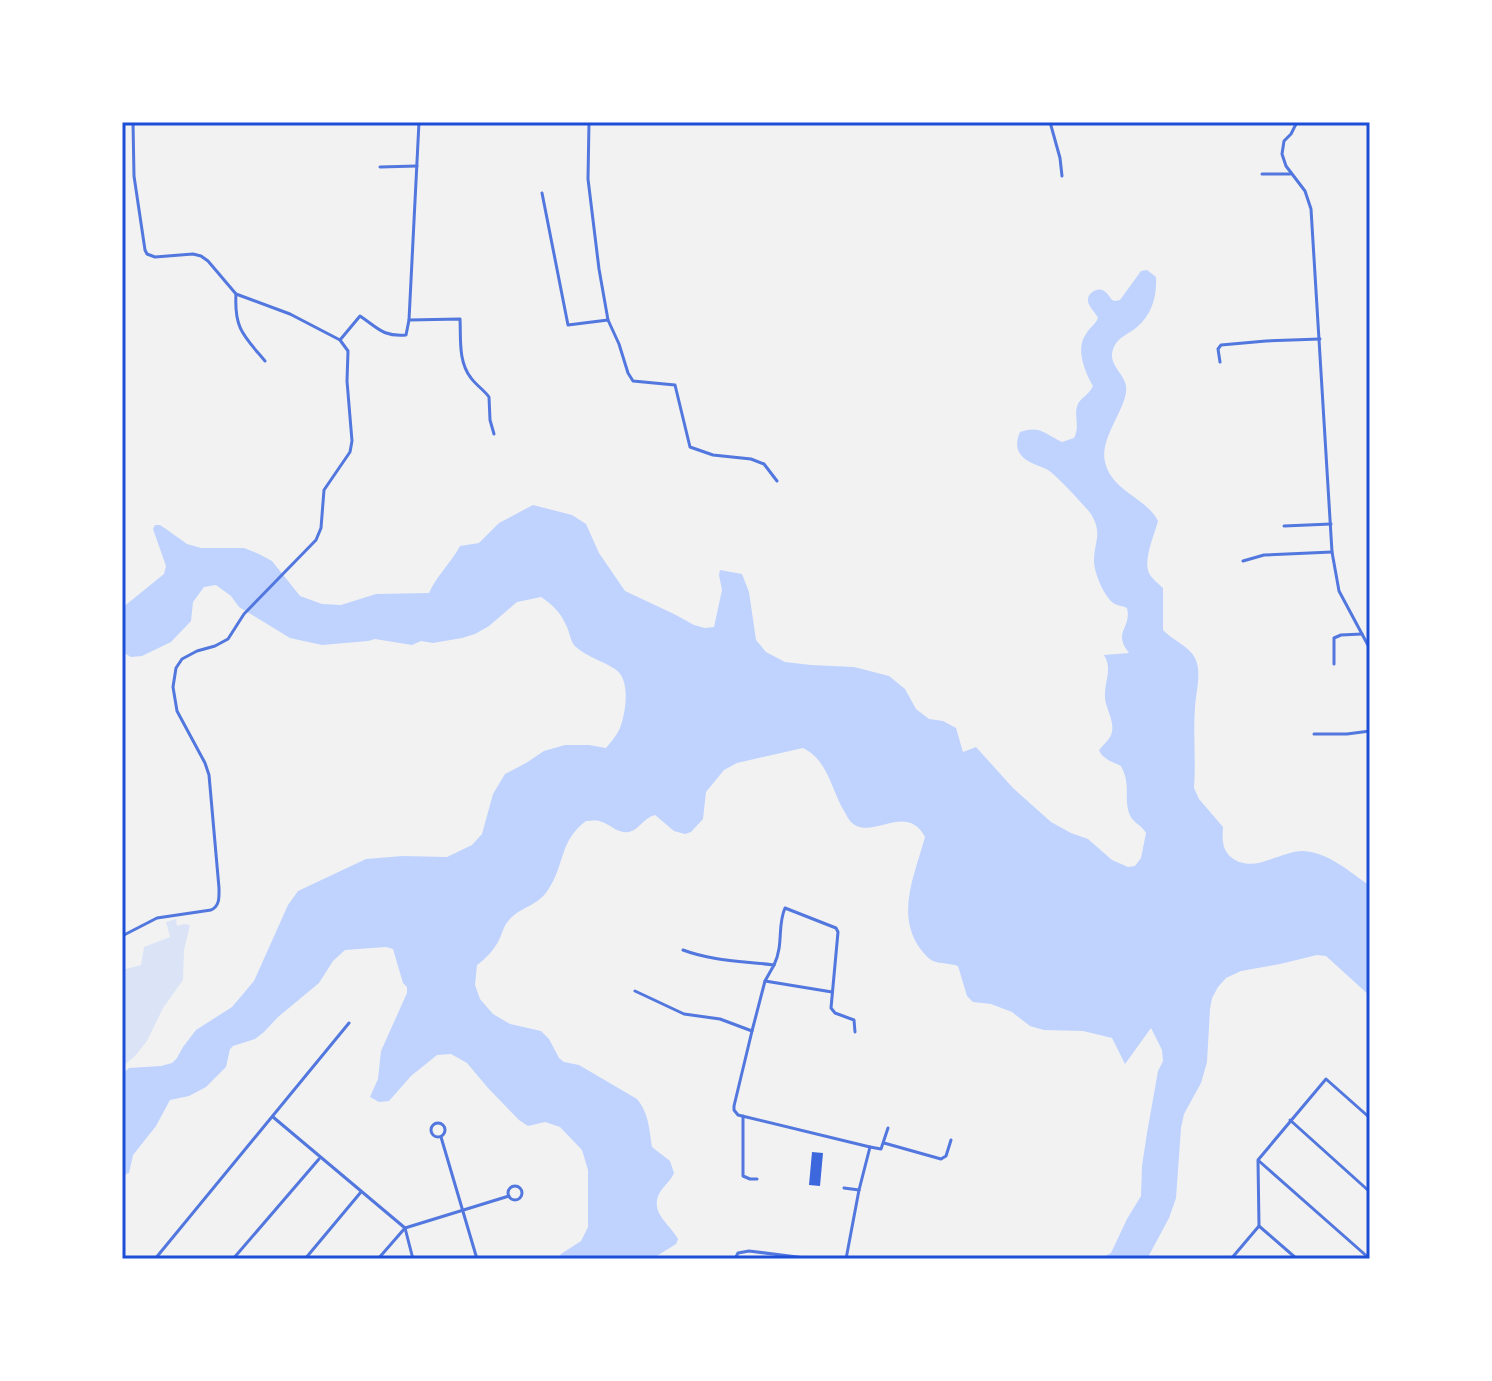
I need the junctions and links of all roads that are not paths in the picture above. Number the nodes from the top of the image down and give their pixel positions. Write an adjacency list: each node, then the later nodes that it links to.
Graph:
1 (133, 122): 12 (street)
2 (419, 122): 6 (street)
3 (589, 122): 14 (street)
4 (1050, 122): 10 (street)
5 (1297, 122): 9 (street)
6 (417, 166): 7 (street); 13 (street)
7 (380, 167)
8 (1262, 174): 9 (street)
9 (1290, 174): 15 (street)
10 (1062, 176)
11 (542, 193): 14 (street)
12 (236, 294): 16 (street); 17 (street)
13 (409, 320): 16 (street); 19 (street)
14 (608, 320): 20 (street)
15 (1320, 339): 18 (street); 21 (street)
16 (340, 340): 30 (street)
17 (265, 361)
18 (1220, 362)
19 (494, 434)
20 (777, 481)
21 (1331, 524): 22 (street); 23 (street)
22 (1284, 526)
23 (1332, 552): 24 (street); 25 (street)
24 (1243, 561)
25 (1362, 634): 26 (street); 27 (street)
26 (1370, 649)
27 (1334, 664)
28 (1370, 731): 29 (street)
29 (1314, 734)
30 (122, 936)
31 (683, 950): 32 (street)
32 (774, 965): 33 (street); 35 (street)
33 (765, 981): 35 (street); 37 (street)
34 (635, 991): 37 (street)
35 (832, 992): 38 (street)
36 (349, 1023): 40 (street)
37 (752, 1031): 39 (street)
38 (855, 1032)
39 (743, 1116): 47 (street); 50 (street)
40 (272, 1117): 48 (street); 59 (street)
41 (1370, 1118): 42 (street)
42 (1290, 1120): 49 (street); 54 (street)
43 (888, 1128): 46 (street)
44 (441, 1137): 56 (street)
45 (951, 1140): 46 (street)
46 (884, 1143): 47 (street)
47 (870, 1147): 52 (street)
48 (320, 1157): 53 (street); 60 (street)
49 (1258, 1160): 57 (street); 70 (street)
50 (757, 1179)
51 (844, 1188): 52 (street)
52 (859, 1190): 67 (street)
53 (361, 1192): 58 (street); 61 (street)
54 (1370, 1192)
55 (509, 1196): 56 (street)
56 (464, 1211): 58 (street); 64 (street)
57 (1259, 1226): 68 (street); 69 (street)
58 (405, 1228): 62 (street); 63 (street)
59 (156, 1258)
60 (233, 1259)
61 (305, 1259)
62 (378, 1259)
63 (413, 1259)
64 (477, 1259)
65 (735, 1259): 66 (street)
66 (813, 1259)
67 (846, 1259)
68 (1231, 1259)
69 (1297, 1259)
70 (1370, 1259)

